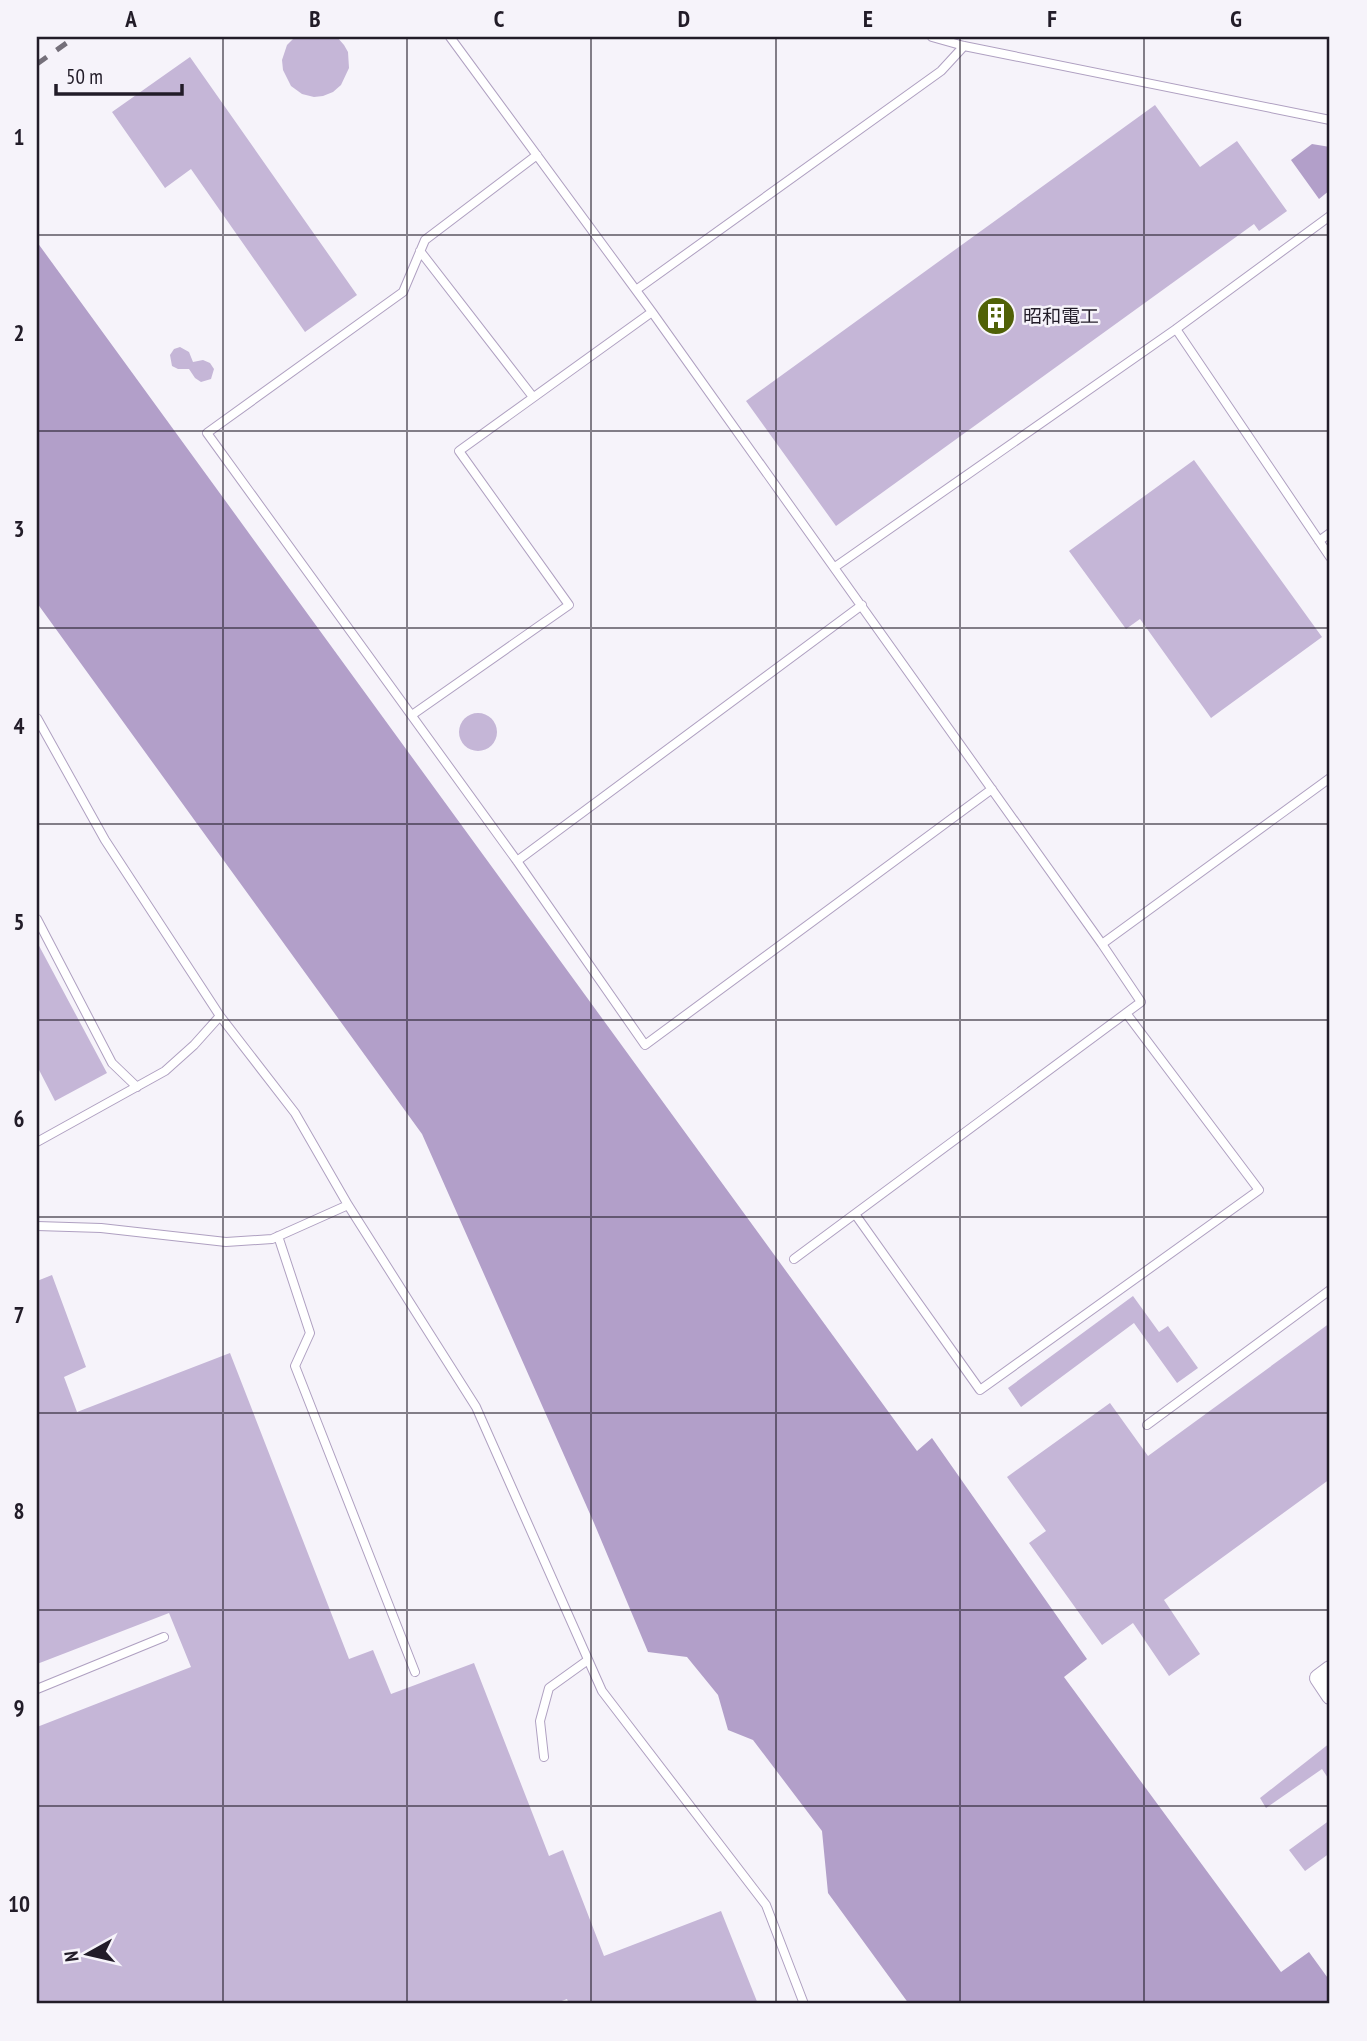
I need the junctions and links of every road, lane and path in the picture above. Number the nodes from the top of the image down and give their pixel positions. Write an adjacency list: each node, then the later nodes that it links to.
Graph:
1 (450, 37): 5 (lane)
2 (932, 37): 3 (lane)
3 (964, 46): 4 (lane); 8 (lane)
4 (1330, 120)
5 (537, 155): 7 (lane); 8 (lane)
6 (1330, 216): 10 (lane)
7 (420, 251): 11 (lane); 17 (lane)
8 (636, 290): 9 (lane)
9 (652, 312): 11 (lane); 15 (lane)
10 (1176, 329): 13 (lane); 15 (lane)
11 (533, 397): 17 (lane)
12 (1330, 533): 13 (lane)
13 (1319, 541): 14 (lane)
14 (1330, 557)
15 (835, 568): 16 (lane)
16 (862, 606): 20 (lane); 21 (lane)
17 (412, 715): 21 (lane)
18 (37, 718): 25 (lane)
19 (1330, 778): 23 (lane)
20 (992, 789): 21 (lane); 23 (lane)
21 (517, 861)
22 (37, 919): 26 (lane)
23 (1102, 943): 24 (lane)
24 (1126, 1013): 29 (lane); 29 (lane)
25 (220, 1016): 26 (lane); 28 (lane)
26 (137, 1087): 27 (lane)
27 (37, 1142)
28 (348, 1205): 31 (lane); 36 (lane)
29 (855, 1214): 32 (lane)
30 (37, 1226): 31 (lane)
31 (278, 1236): 38 (lane)
32 (794, 1259)
33 (1330, 1290): 34 (lane)
34 (1147, 1425)
35 (164, 1637): 39 (lane)
36 (588, 1660): 41 (lane); 42 (lane)
37 (1330, 1669): 40 (street)
38 (415, 1672)
39 (37, 1689)
40 (1330, 1696)
41 (544, 1757)
42 (804, 2004)

